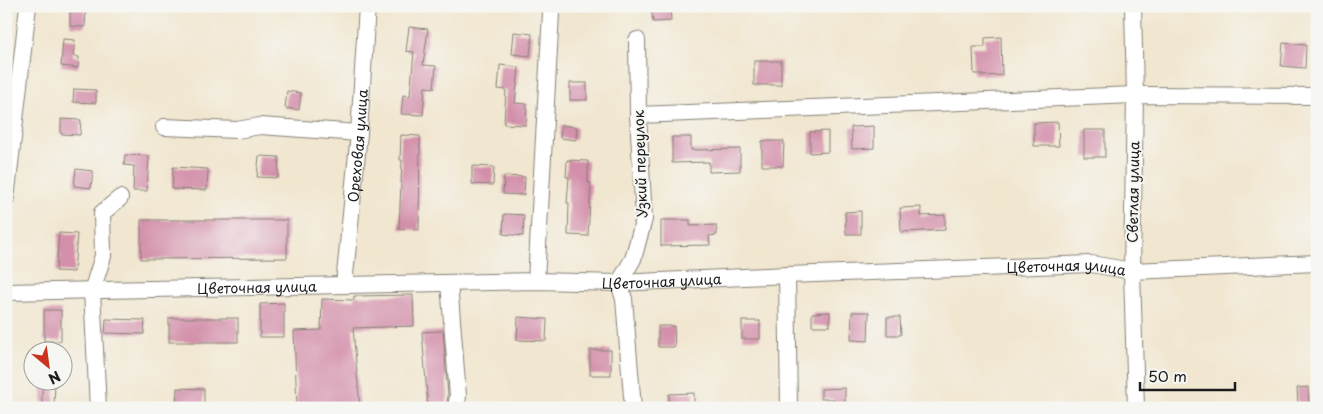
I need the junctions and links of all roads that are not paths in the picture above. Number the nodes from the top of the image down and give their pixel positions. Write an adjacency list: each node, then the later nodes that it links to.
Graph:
1 (28, 6): 11 (street)
2 (367, 6): 10 (street, Ореховая улица)
3 (1133, 6): 6 (street, Светлая улица)
4 (552, 12): 17 (street)
5 (637, 40): 8 (street, Узкий переулок)
6 (1135, 95): 7 (street); 8 (street); 15 (street, Светлая улица)
7 (1317, 96)
8 (638, 115): 19 (street, Узкий переулок)
9 (164, 127): 10 (street)
10 (359, 133): 20 (street, Ореховая улица)
11 (8, 158): 13 (street)
12 (120, 198): 21 (street)
13 (6, 199)
14 (1317, 263): 15 (street, Цветочная улица)
15 (1132, 271): 16 (street, Цветочная улица); 27 (street, Светлая улица)
16 (787, 274): 19 (street, Цветочная улица); 26 (street)
17 (536, 282): 18 (street, Цветочная улица); 19 (street, Цветочная улица)
18 (449, 283): 20 (street, Цветочная улица); 24 (street)
19 (619, 283): 25 (street)
20 (344, 286): 21 (street, Цветочная улица)
21 (92, 291): 22 (street, Цветочная улица); 23 (street)
22 (6, 292)
23 (98, 408)
24 (456, 408)
25 (633, 408)
26 (789, 408)
27 (1136, 408)

